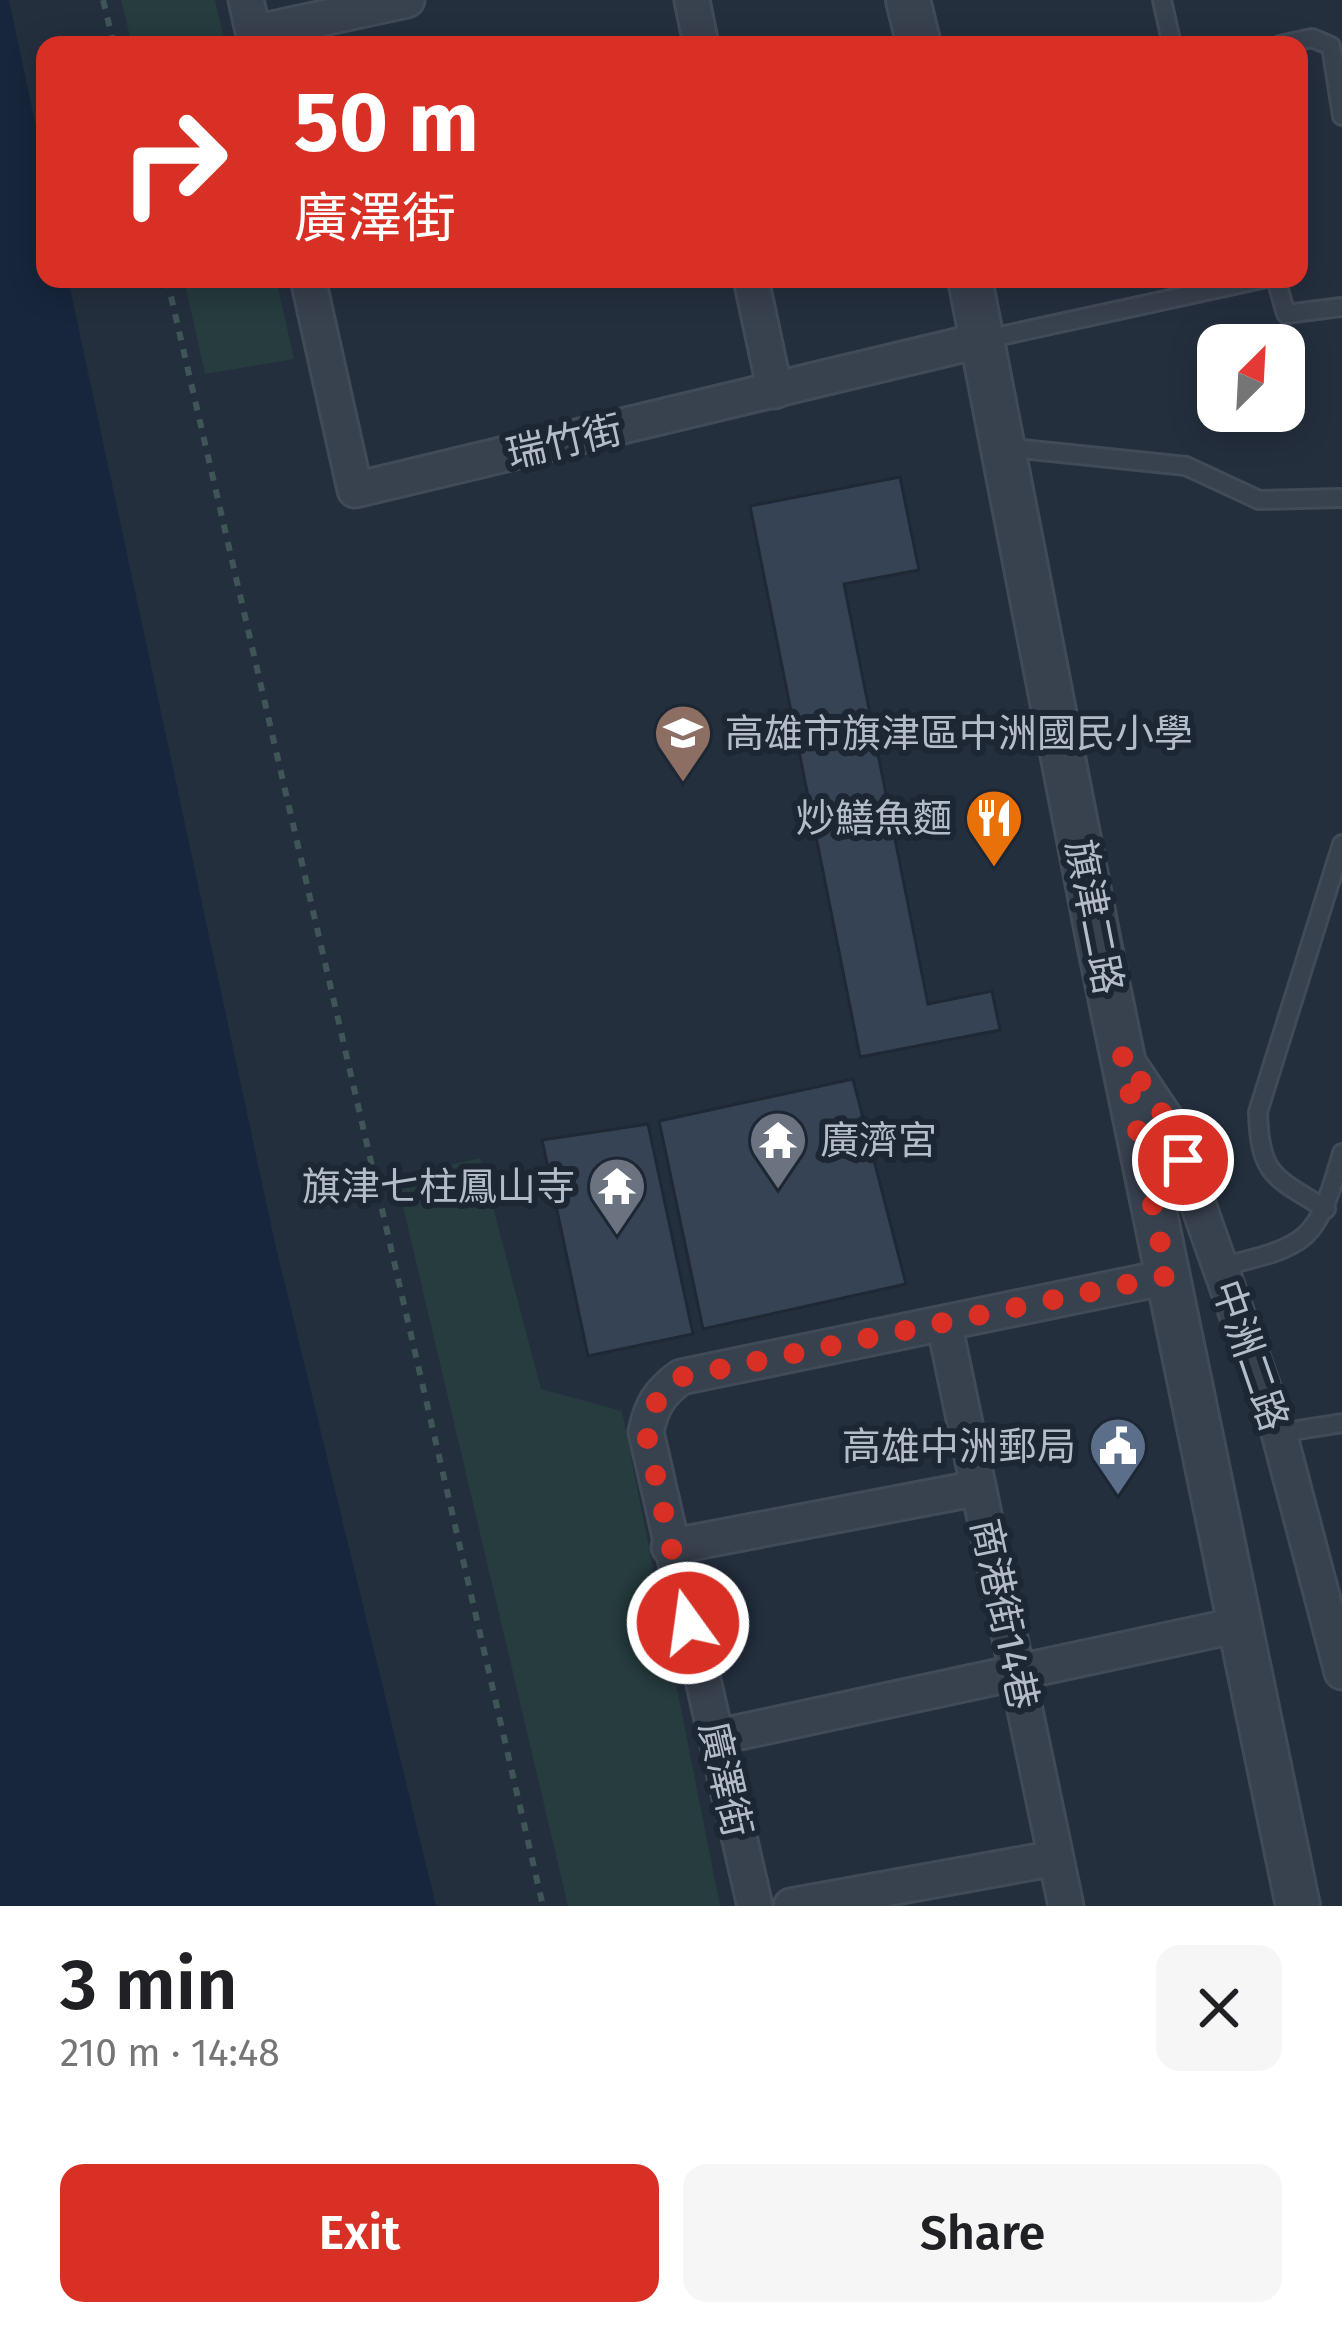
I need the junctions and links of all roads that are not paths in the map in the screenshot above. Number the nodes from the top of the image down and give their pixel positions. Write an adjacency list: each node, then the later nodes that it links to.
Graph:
1 (407, 0): 5 (street)
2 (692, 0): 6 (street)
3 (908, 0): 7 (street)
4 (1162, 0): 8 (lane)
5 (252, 26)
6 (699, 36)
7 (917, 36)
8 (1170, 36)
9 (1308, 39): 10 (lane)
10 (1342, 116)
11 (310, 288): 18 (street, 瑞竹街)
12 (753, 288): 18 (street)
13 (972, 288): 17 (street, 旗津二路)
14 (1221, 288): 17 (lane)
15 (1279, 288): 16 (lane)
16 (1342, 307)
17 (982, 340): 18 (street, 瑞竹街); 19 (street, 旗津二路)
18 (775, 391)
19 (1002, 446): 20 (lane); 22 (street, 旗津二路)
20 (1342, 498)
21 (1342, 844): 24 (lane)
22 (1122, 1053): 25 (street, 中洲二路); 26 (street, 旗津二路)
23 (1342, 1153): 24 (lane)
24 (1326, 1209): 25 (lane)
25 (1220, 1267): 29 (street, 中洲二路)
26 (1167, 1276): 27 (street, 廣澤街); 32 (street, 旗津二路)
27 (944, 1323): 30 (street, 商港街14巷); 31 (street, 廣澤街)
28 (1342, 1423): 29 (lane)
29 (1279, 1433): 33 (street, 中洲二路)
30 (978, 1488): 31 (street); 34 (street, 商港街14巷)
31 (669, 1547): 35 (street, 廣澤街)
32 (1238, 1624): 34 (street); 40 (street, 旗津二路)
33 (1342, 1672)
34 (1018, 1675): 35 (street); 36 (street, 商港街14巷)
35 (717, 1737): 37 (street, 廣澤街)
36 (1056, 1858): 38 (street); 39 (street, 商港街14巷)
37 (755, 1906)
38 (791, 1906)
39 (1066, 1906)
40 (1298, 1906)

